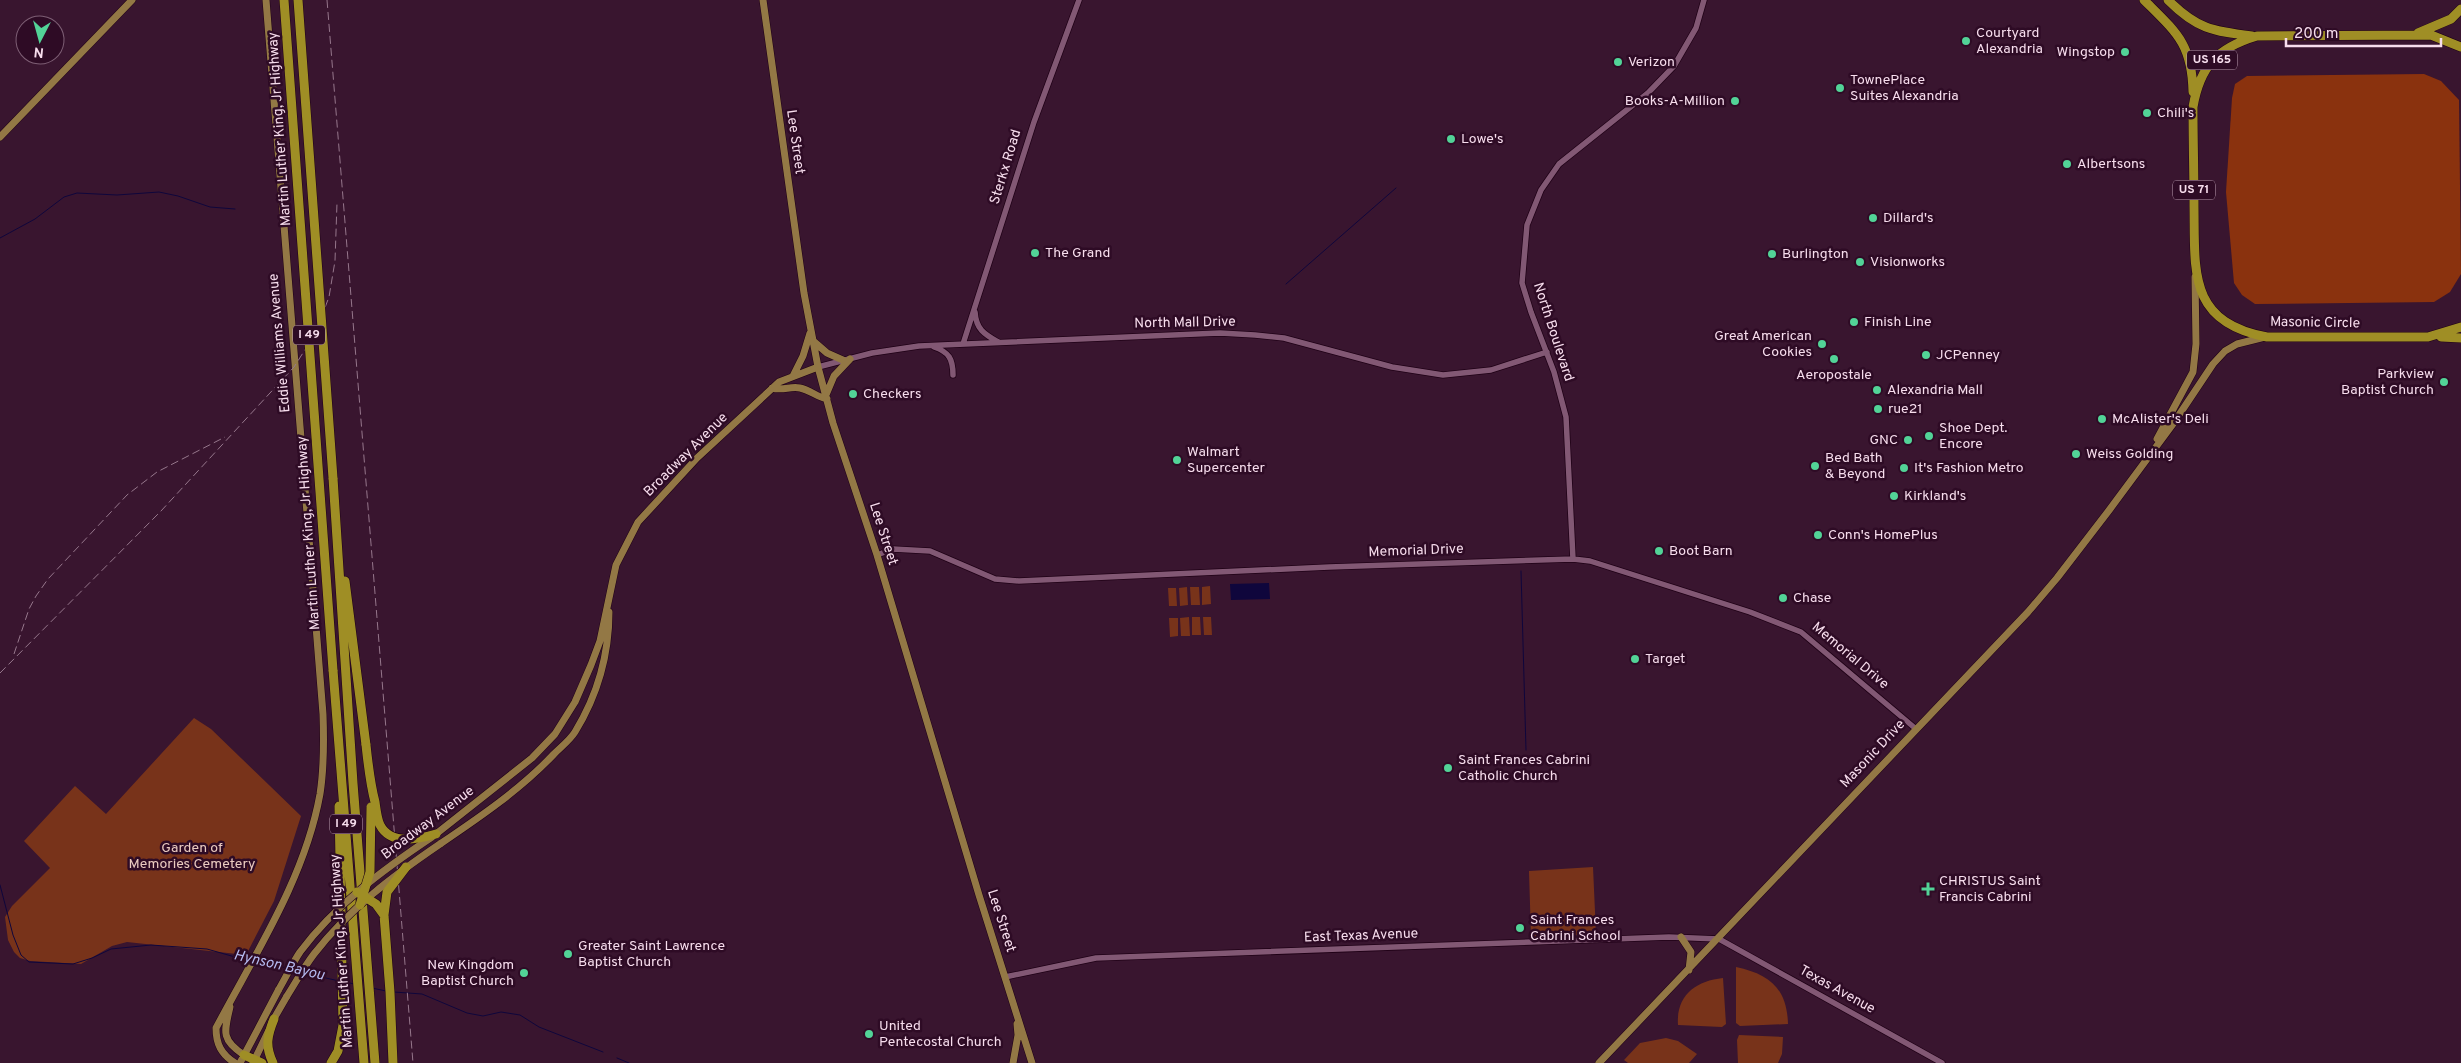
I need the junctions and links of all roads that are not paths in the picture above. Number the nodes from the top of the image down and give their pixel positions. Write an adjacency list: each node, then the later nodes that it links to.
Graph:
1 (132, 0): 15 (main road)
2 (266, 0): 52 (main road, Eddie Williams Avenue)
3 (284, 0): 39 (highway, Martin Luther King, Jr Highway / I 49, bridge)
4 (298, 0): 34 (highway, Martin Luther King, Jr Highway / I 49, bridge)
5 (763, 0): 19 (main road, Lee Street)
6 (1079, 0): 17 (street, Sterkx Road)
7 (1704, 0): 26 (street, North Boulevard)
8 (2144, 0): 14 (highway, US 71)
9 (2168, 0): 12 (highway)
10 (2461, 9): 11 (highway)
11 (2413, 35): 12 (highway, Masonic Circle); 13 (highway, Masonic Circle)
12 (2257, 36): 14 (highway, Masonic Circle / US 165)
13 (2461, 47)
14 (2193, 107): 16 (highway, Masonic Circle / US 71)
15 (0, 137)
16 (2195, 274): 20 (highway, Masonic Circle / US 71); 33 (main road, Masonic Drive)
17 (974, 308): 23 (street); 24 (street, Sterkx Road)
18 (2461, 327): 21 (highway, Masonic Circle)
19 (811, 336): 27 (main road); 28 (main road, Lee Street); 30 (main road)
20 (2267, 337): 21 (highway, Masonic Circle / US 71); 33 (main road, Masonic Drive)
21 (2428, 337): 22 (highway, US 71)
22 (2461, 338)
23 (1000, 342): 24 (street, North Mall Drive); 26 (street, North Mall Drive)
24 (963, 344): 25 (street, North Mall Drive)
25 (930, 346): 27 (street, North Mall Drive); 29 (street)
26 (1547, 352): 36 (street, North Boulevard)
27 (847, 360): 28 (street, North Mall Drive); 32 (main road)
28 (818, 367): 30 (main road, Broadway Avenue); 32 (main road, Lee Street)
29 (953, 375)
30 (793, 376): 31 (main road, Broadway Avenue)
31 (772, 388): 32 (main road); 37 (main road, Broadway Avenue)
32 (826, 397): 35 (main road, Lee Street)
33 (2151, 451): 38 (main road, Masonic Drive)
34 (334, 494): 40 (highway, bridge); 60 (highway, Martin Luther King, Jr Highway / I 49)
35 (877, 555): 36 (street, Memorial Drive); 50 (main road, Lee Street)
36 (1573, 559): 38 (street, Memorial Drive)
37 (609, 594): 41 (main road, Broadway Avenue); 42 (main road, Broadway Avenue, bridge)
38 (1916, 729): 48 (main road, Masonic Drive)
39 (339, 740): 58 (highway); 59 (highway, Martin Luther King, Jr Highway / I 49)
40 (371, 786): 41 (highway, bridge); 43 (highway, bridge)
41 (436, 834): 43 (main road, Broadway Avenue, bridge)
42 (406, 867): 44 (main road, Broadway Avenue, bridge); 46 (highway, bridge)
43 (367, 884): 44 (highway, bridge)
44 (363, 895): 45 (highway, bridge); 46 (highway, bridge); 54 (main road, Broadway Avenue, bridge)
45 (360, 905): 53 (main road, bridge)
46 (384, 915): 61 (highway)
47 (1681, 937): 48 (street, East Texas Avenue); 49 (main road); 50 (street, East Texas Avenue)
48 (1719, 939): 49 (main road, Masonic Drive); 65 (street, Texas Avenue)
49 (1689, 970): 64 (main road, Masonic Drive)
50 (1005, 977): 51 (main road, Lee Street)
51 (1010, 991): 62 (main road); 63 (main road, Lee Street)
52 (234, 994): 54 (main road, Eddie Williams Avenue); 56 (main road, Eddie Williams Avenue)
53 (274, 1019): 55 (main road); 57 (highway)
54 (242, 1059): 55 (highway)
55 (256, 1062)
56 (235, 1063)
57 (273, 1063)
58 (331, 1063)
59 (364, 1063)
60 (375, 1063)
61 (392, 1063)
62 (1013, 1063)
63 (1032, 1063)
64 (1599, 1063)
65 (1942, 1063)

